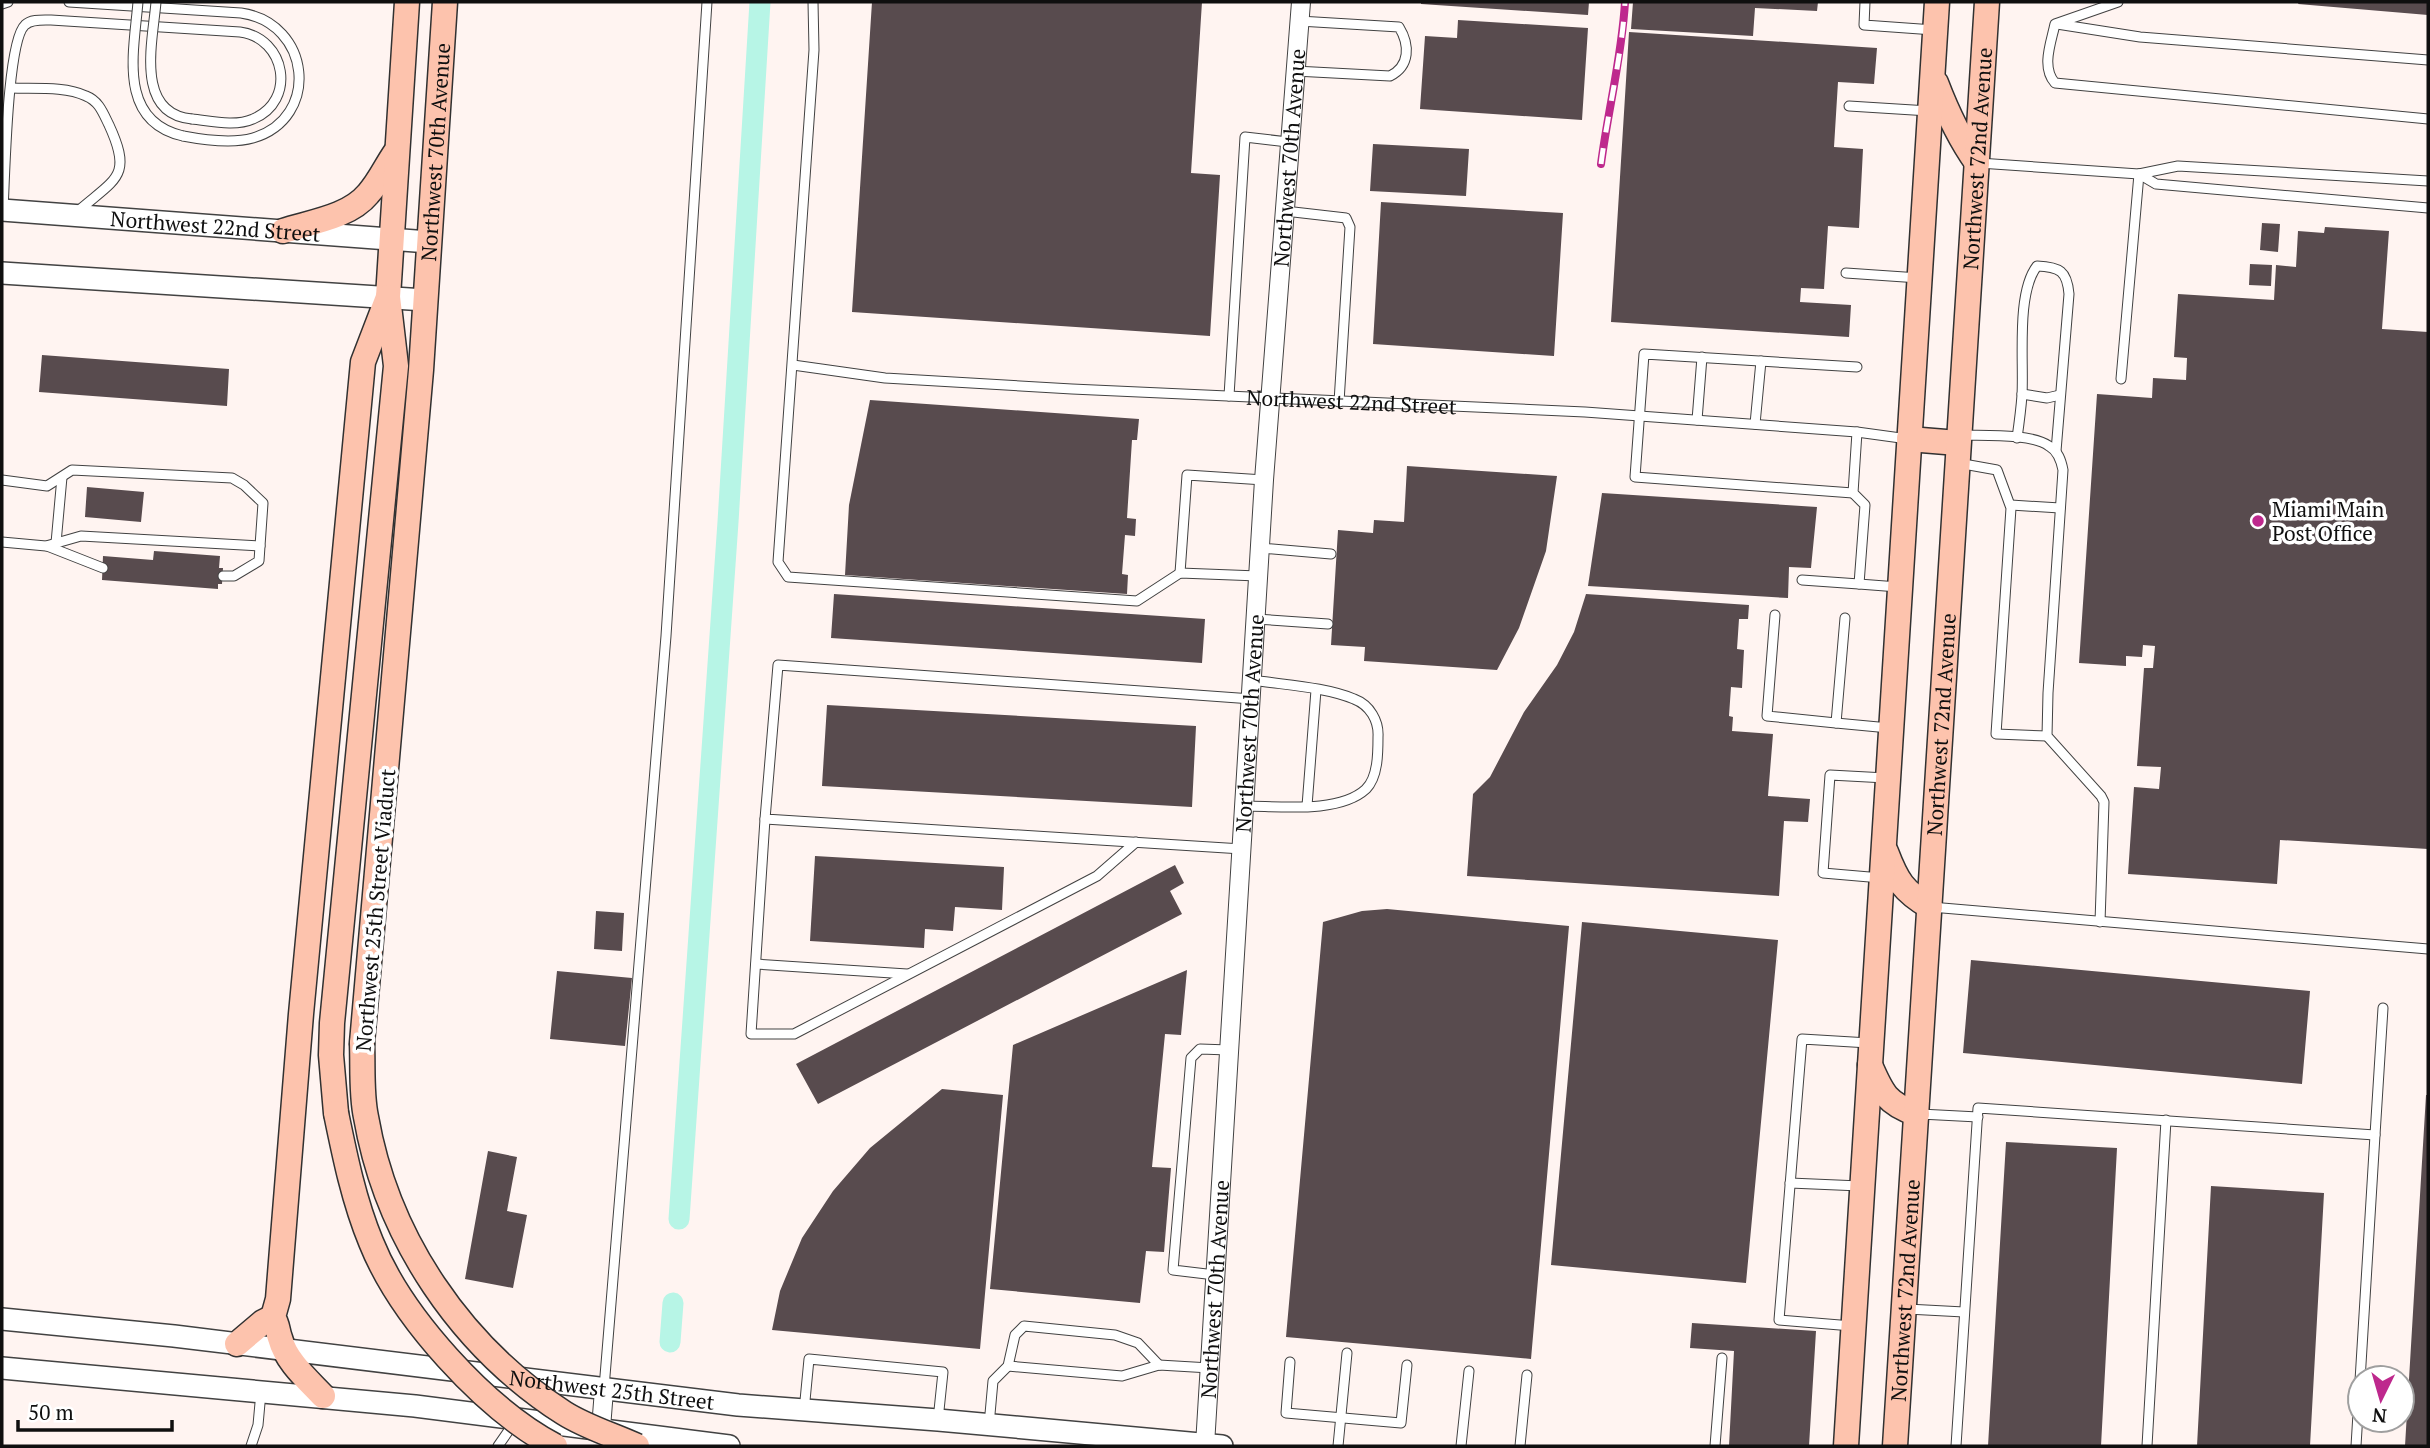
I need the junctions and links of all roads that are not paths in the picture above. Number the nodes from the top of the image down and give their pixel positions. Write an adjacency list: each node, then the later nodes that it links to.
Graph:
1 (8, 2): 15 (lane)
2 (69, 2): 14 (lane)
3 (138, 2): 14 (lane, bridge)
4 (156, 2): 22 (lane, bridge)
5 (407, 2): 27 (main road, Northwest 70th Avenue)
6 (445, 2): 37 (main road, Northwest 70th Avenue)
7 (707, 2): 130 (lane)
8 (813, 2): 45 (lane)
9 (1301, 2): 16 (street, Northwest 70th Avenue)
10 (1865, 2): 18 (lane)
11 (1937, 2): 18 (main road)
12 (1987, 2): 28 (main road, Northwest 72nd Avenue)
13 (2118, 2): 17 (lane)
14 (92, 3)
15 (2, 4)
16 (1299, 21): 20 (street, Northwest 70th Avenue); 20 (lane)
17 (2054, 24): 19 (lane); 25 (lane)
18 (1936, 30): 21 (main road)
19 (2428, 60)
20 (1295, 71): 26 (street, Northwest 70th Avenue)
21 (1933, 76): 24 (main road); 28 (main road)
22 (11, 88): 33 (lane); 34 (lane)
23 (1849, 106): 24 (lane)
24 (1931, 111): 40 (main road)
25 (2428, 119)
26 (1288, 142): 32 (street, Northwest 70th Avenue); 50 (lane)
27 (397, 149): 35 (main road); 36 (main road, Northwest 70th Avenue)
28 (1977, 163): 29 (lane); 59 (main road, Northwest 72nd Avenue)
29 (2139, 174): 30 (lane); 31 (lane); 47 (lane)
30 (2428, 181)
31 (2428, 208)
32 (1284, 211): 51 (street, Northwest 70th Avenue); 52 (lane)
33 (73, 215): 34 (street, Northwest 22nd Street); 35 (street, Northwest 22nd Street)
34 (2, 216)
35 (284, 231): 36 (street, Northwest 22nd Street)
36 (391, 239): 37 (street, Northwest 22nd Street); 41 (main road, Northwest 70th Avenue)
37 (429, 242): 42 (main road, Northwest 70th Avenue)
38 (2, 273): 41 (street)
39 (1846, 273): 40 (lane)
40 (1921, 278): 58 (main road)
41 (388, 297): 42 (street); 115 (main road); 141 (main road, Northwest 25th Street Viaduct, bridge)
42 (425, 300): 142 (main road, Northwest 25th Street Viaduct, bridge)
43 (1702, 357): 44 (lane); 53 (lane); 54 (lane)
44 (1761, 361): 46 (lane); 55 (lane)
45 (793, 365): 50 (lane, Northwest 22nd Street); 74 (lane)
46 (1857, 367)
47 (2122, 379)
48 (2022, 394): 49 (lane); 49 (lane); 57 (lane)
49 (2060, 395): 60 (lane)
50 (1228, 396): 51 (lane, Northwest 22nd Street)
51 (1271, 399): 52 (lane, Northwest 22nd Street); 62 (street, Northwest 70th Avenue)
52 (1339, 401): 53 (lane, Northwest 22nd Street)
53 (1641, 415): 54 (lane, Northwest 22nd Street); 64 (lane)
54 (1697, 420): 55 (lane, Northwest 22nd Street)
55 (1755, 424): 56 (lane, Northwest 22nd Street)
56 (1857, 432): 58 (lane, Northwest 22nd Street); 64 (lane)
57 (2017, 438): 59 (lane); 60 (lane)
58 (1909, 439): 59 (main road); 79 (main road)
59 (1958, 447): 65 (lane); 98 (main road, Northwest 72nd Avenue)
60 (2056, 451): 66 (lane)
61 (62, 477): 63 (lane); 68 (lane); 70 (lane)
62 (1264, 480): 71 (street, Northwest 70th Avenue); 74 (lane)
63 (2, 481)
64 (1853, 492): 78 (lane)
65 (2011, 505): 66 (lane); 89 (lane)
66 (2060, 508): 89 (lane)
67 (2, 542): 69 (lane)
68 (56, 543): 69 (lane); 70 (lane)
69 (46, 546): 73 (lane)
70 (260, 546): 75 (lane)
71 (1260, 548): 72 (lane); 76 (street, Northwest 70th Avenue)
72 (1331, 554)
73 (103, 568)
74 (1180, 573): 76 (lane)
75 (223, 576)
76 (1258, 576): 82 (street, Northwest 70th Avenue)
77 (1802, 580): 78 (lane)
78 (1859, 584): 79 (lane)
79 (1900, 587): 88 (main road)
80 (1775, 615): 87 (lane)
81 (1845, 618): 87 (lane)
82 (1256, 619): 83 (lane); 84 (street, Northwest 70th Avenue)
83 (1328, 624)
84 (1253, 680): 85 (lane); 86 (street, Northwest 70th Avenue)
85 (1316, 690): 92 (lane); 92 (lane)
86 (1252, 699): 91 (street, Northwest 70th Avenue); 93 (lane)
87 (1836, 723): 88 (lane)
88 (1891, 728): 90 (main road)
89 (2047, 736): 99 (lane)
90 (1887, 779): 95 (main road); 97 (lane)
91 (1245, 806): 92 (lane); 96 (street, Northwest 70th Avenue)
92 (1307, 806)
93 (765, 819): 94 (lane); 101 (lane)
94 (1136, 842): 96 (lane); 102 (lane)
95 (1883, 845): 97 (main road); 98 (main road)
96 (1242, 849): 104 (street, Northwest 70th Avenue)
97 (1881, 878): 105 (main road)
98 (1930, 907): 99 (lane); 106 (main road, Northwest 72nd Avenue)
99 (2100, 922): 100 (lane)
100 (2428, 949)
101 (756, 964): 102 (lane); 102 (lane)
102 (909, 974)
103 (2383, 1008): 109 (lane)
104 (1230, 1050): 112 (street, Northwest 70th Avenue); 112 (lane)
105 (1870, 1054): 106 (main road); 110 (lane); 111 (main road)
106 (1917, 1114): 107 (lane); 113 (main road, Northwest 72nd Avenue)
107 (1978, 1117): 108 (lane); 114 (lane)
108 (2166, 1120): 109 (lane); 152 (lane)
109 (2375, 1135): 153 (lane)
110 (1790, 1183): 111 (lane); 117 (lane)
111 (1862, 1186): 117 (main road)
112 (1215, 1275): 127 (street, Northwest 70th Avenue)
113 (1904, 1309): 114 (lane); 150 (main road, Northwest 72nd Avenue)
114 (1964, 1312): 151 (lane)
115 (273, 1317): 118 (main road); 119 (main road)
116 (2, 1319): 118 (street, Northwest 25th Street)
117 (1853, 1326): 149 (main road)
118 (237, 1343): 119 (street, Northwest 25th Street)
119 (285, 1350): 130 (street, Northwest 25th Street); 132 (main road)
120 (1347, 1353): 134 (lane)
121 (1722, 1358): 148 (lane)
122 (1290, 1362): 134 (lane)
123 (1159, 1365): 125 (lane); 125 (lane); 127 (lane)
124 (1407, 1365): 134 (lane)
125 (1007, 1366): 137 (lane)
126 (2, 1368): 131 (street, Northwest 25th Street)
127 (1210, 1368): 144 (street, Northwest 70th Avenue)
128 (1469, 1371): 146 (lane)
129 (1527, 1375): 147 (lane)
130 (604, 1390): 133 (street, Northwest 25th Street); 138 (street)
131 (261, 1391): 132 (street, Northwest 25th Street); 139 (lane)
132 (323, 1396): 135 (street, Northwest 25th Street)
133 (804, 1411): 136 (street, Northwest 25th Street); 136 (lane)
134 (1340, 1418): 145 (lane)
135 (517, 1419): 138 (street, Northwest 25th Street); 140 (lane)
136 (938, 1420): 137 (street, Northwest 25th Street)
137 (989, 1425): 144 (street, Northwest 25th Street)
138 (601, 1437): 143 (street, Northwest 25th Street)
139 (251, 1446)
140 (498, 1446)
141 (555, 1446)
142 (637, 1446)
143 (729, 1446)
144 (1211, 1446)
145 (1338, 1446)
146 (1461, 1446)
147 (1520, 1446)
148 (1715, 1446)
149 (1846, 1446)
150 (1895, 1446)
151 (1956, 1446)
152 (2147, 1446)
153 (2356, 1446)

